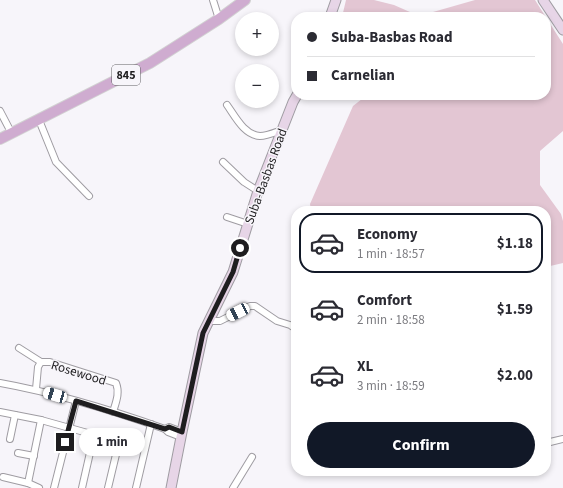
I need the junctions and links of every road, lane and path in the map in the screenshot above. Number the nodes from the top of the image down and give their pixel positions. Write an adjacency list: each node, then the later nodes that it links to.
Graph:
1 (213, 0): 6 (street)
2 (245, 0): 6 (main road, 845)
3 (336, 0): 5 (street)
4 (543, 0): 7 (street)
5 (332, 12)
6 (219, 19): 11 (main road, 845)
7 (563, 30)
8 (294, 100): 12 (street, Suba-Basbas Road)
9 (226, 105): 12 (street)
10 (0, 111): 13 (street)
11 (39, 120): 13 (main road, 845); 17 (street)
12 (282, 130): 16 (street, Suba-Basbas Road)
13 (12, 134): 14 (main road, 845)
14 (0, 139)
15 (224, 162): 16 (street)
16 (258, 191): 19 (street, Suba-Basbas Road)
17 (89, 196)
18 (227, 216): 19 (street)
19 (248, 224): 20 (street, Suba-Basbas Road)
20 (209, 322): 21 (street); 33 (street, Suba-Basbas Road)
21 (291, 326)
22 (19, 348): 23 (street)
23 (41, 362): 25 (street, Rosewood); 28 (street, Rosewood)
24 (0, 383): 25 (street)
25 (36, 390): 26 (street)
26 (76, 401): 28 (street); 32 (street)
27 (0, 412): 29 (street)
28 (113, 412): 31 (street)
29 (15, 415): 30 (street); 35 (street)
30 (41, 420): 32 (street); 41 (street)
31 (151, 424): 33 (street); 39 (street)
32 (68, 427): 34 (street); 46 (street)
33 (181, 434): 50 (street, Suba-Basbas Road)
34 (94, 435): 37 (street); 47 (street)
35 (10, 439)
36 (563, 439): 38 (street)
37 (119, 442): 39 (street); 48 (street)
38 (551, 442)
39 (145, 449): 49 (street)
40 (18, 452): 41 (street)
41 (34, 456): 44 (street)
42 (252, 457): 51 (street)
43 (3, 477): 44 (street)
44 (28, 483): 45 (street)
45 (39, 488)
46 (54, 488)
47 (82, 488)
48 (108, 488)
49 (136, 488)
50 (171, 488)
51 (233, 488)

